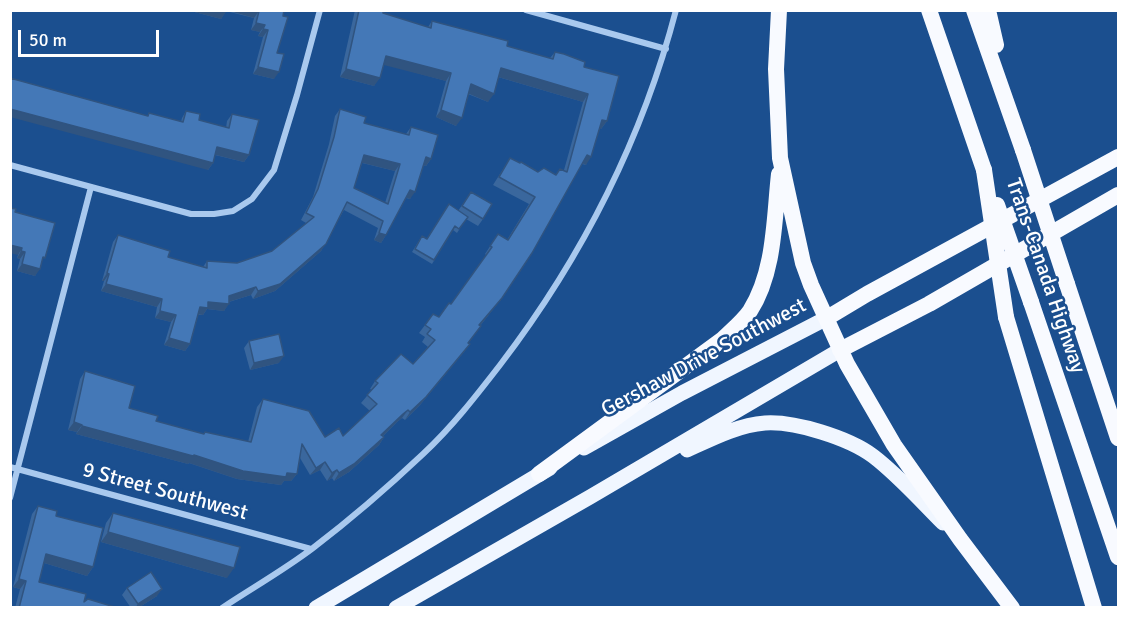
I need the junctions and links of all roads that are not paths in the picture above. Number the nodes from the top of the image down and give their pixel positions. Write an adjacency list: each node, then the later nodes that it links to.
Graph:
1 (320, 10): 14 (street)
2 (526, 10): 8 (street)
3 (676, 10): 8 (street)
4 (779, 10): 11 (highway)
5 (929, 10): 13 (highway, Trans-Canada Highway)
6 (974, 10): 9 (highway, Trans-Canada Highway)
7 (988, 10): 9 (highway)
8 (666, 49): 25 (street)
9 (1023, 150): 18 (highway, Trans-Canada Highway, bridge)
10 (1119, 157): 16 (highway, Gershaw Drive Southwest)
11 (780, 158): 16 (highway); 21 (highway)
12 (10, 165): 14 (street)
13 (984, 170): 26 (highway, Trans-Canada Highway, bridge); 31 (highway, bridge)
14 (91, 187): 20 (street)
15 (1119, 195): 17 (highway)
16 (827, 318): 17 (highway); 21 (main road, Gershaw Drive Southwest)
17 (840, 350): 22 (main road); 24 (highway)
18 (1119, 438)
19 (10, 467): 20 (street, 9 Street Southwest)
20 (18, 469): 23 (street); 25 (street, 9 Street Southwest)
21 (539, 474): 28 (main road, Gershaw Drive Southwest)
22 (590, 497): 24 (main road); 29 (main road)
23 (10, 498)
24 (960, 539): 30 (highway)
25 (311, 549): 27 (street)
26 (1119, 557)
27 (222, 607)
28 (316, 608)
29 (396, 608)
30 (1012, 608)
31 (1094, 608)

